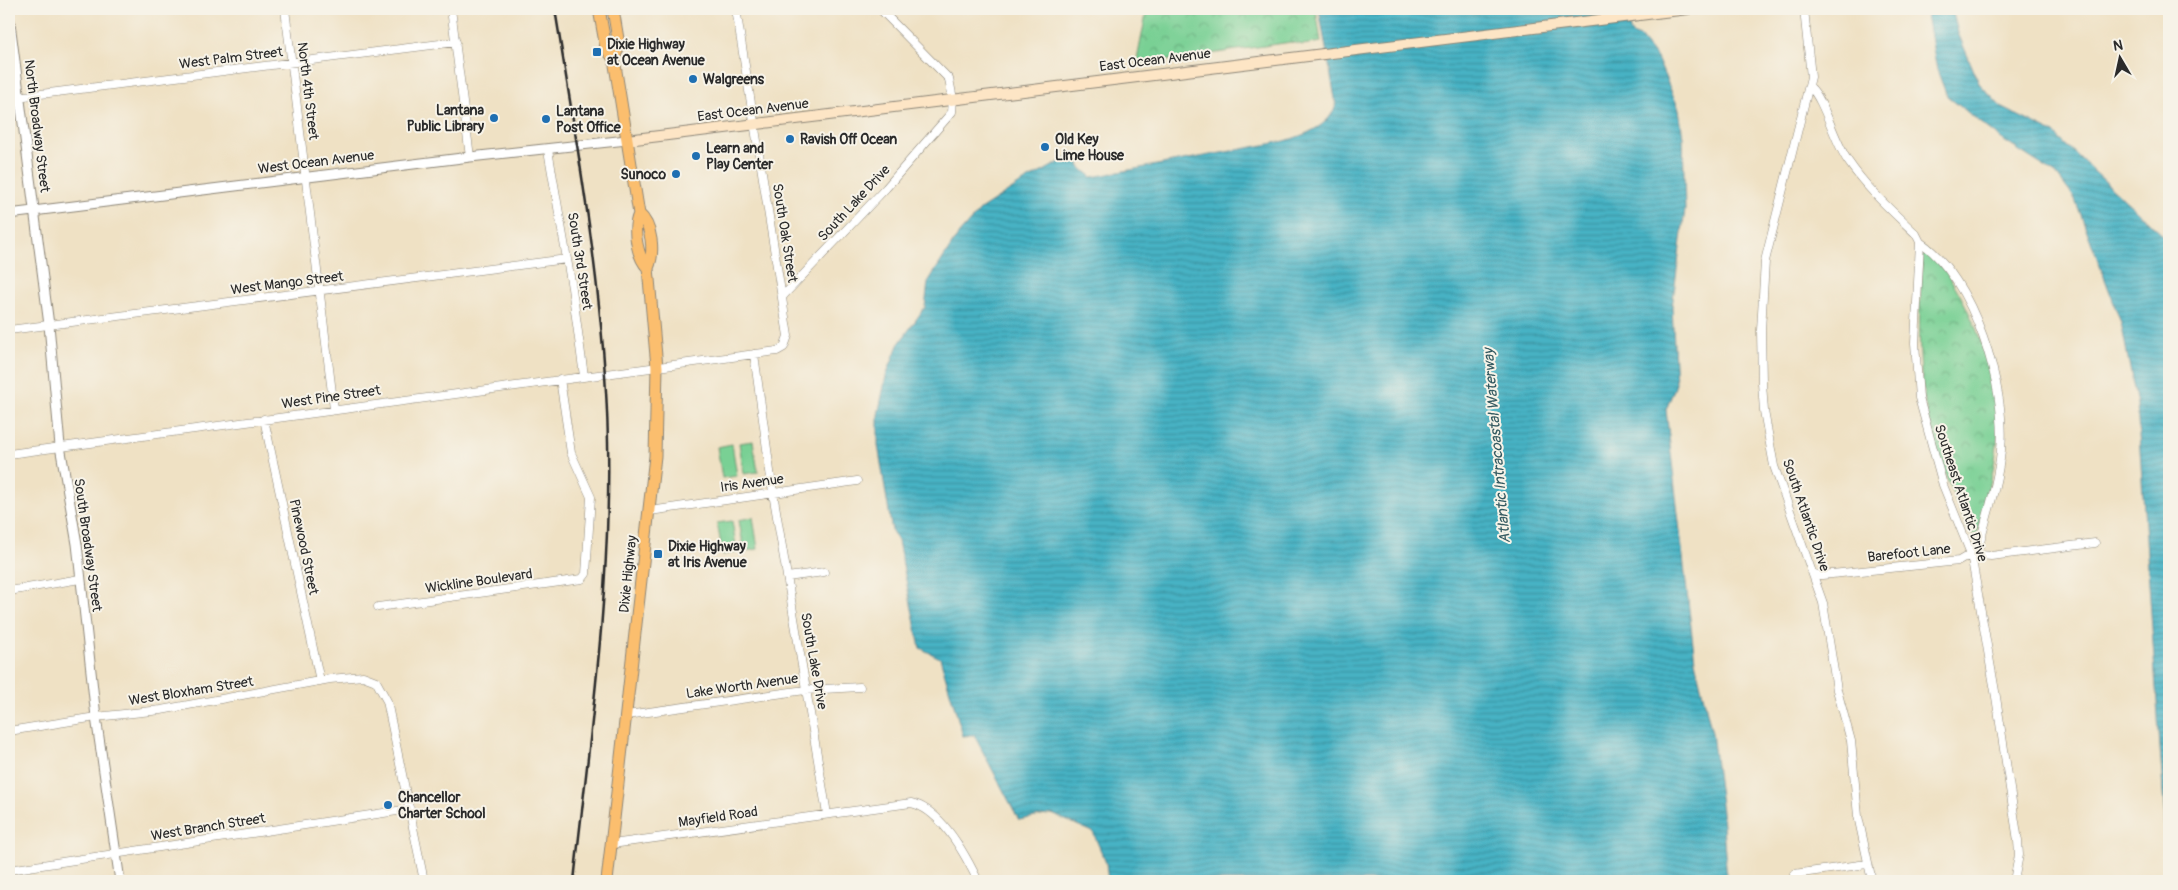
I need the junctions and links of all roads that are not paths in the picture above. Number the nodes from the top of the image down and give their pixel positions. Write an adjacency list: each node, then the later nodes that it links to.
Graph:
1 (285, 9): 12 (street, North 4th Street)
2 (451, 9): 10 (street)
3 (599, 9): 11 (main road, Dixie Highway)
4 (613, 9): 11 (main road, Dixie Highway)
5 (736, 9): 17 (street, South Oak Street)
6 (880, 9): 16 (street)
7 (1688, 9): 16 (main road, East Ocean Avenue)
8 (1804, 9): 13 (street, South Atlantic Drive)
9 (9, 15): 14 (street, North Broadway Street)
10 (456, 42): 12 (street, West Palm Street); 20 (street)
11 (614, 59): 18 (main road, Dixie Highway)
12 (292, 63): 14 (street, West Palm Street); 21 (street, North 4th Street)
13 (1810, 87): 24 (street); 44 (street, South Atlantic Drive)
14 (19, 97): 15 (street, West Palm Street); 22 (street, North Broadway Street)
15 (9, 98)
16 (953, 99): 17 (main road, East Ocean Avenue); 27 (street, South Lake Drive)
17 (754, 123): 18 (main road, East Ocean Avenue); 27 (street, South Oak Street)
18 (626, 140): 19 (street, West Ocean Avenue); 31 (main road, Dixie Highway)
19 (548, 150): 20 (street, West Ocean Avenue); 25 (street, South 3rd Street)
20 (470, 157): 21 (street, West Ocean Avenue)
21 (306, 177): 22 (street, West Ocean Avenue); 26 (street, North 4th Street)
22 (34, 211): 23 (street, West Ocean Avenue); 28 (street, South Broadway Street)
23 (9, 214)
24 (1920, 242): 42 (street, Southeast Atlantic Drive); 42 (street)
25 (568, 259): 26 (street, West Mango Street); 32 (street, South 3rd Street)
26 (320, 292): 28 (street, West Mango Street); 34 (street, North 4th Street)
27 (783, 296): 30 (street, South Oak Street)
28 (48, 325): 29 (street, West Mango Street); 36 (street, South Broadway Street)
29 (9, 330)
30 (754, 354): 31 (street, West Pine Street); 39 (street, South Lake Drive)
31 (657, 366): 32 (street, West Pine Street); 40 (main road, Dixie Highway)
32 (584, 376): 33 (street, West Pine Street)
33 (560, 379): 34 (street, West Pine Street); 48 (street, Wickline Boulevard)
34 (334, 408): 35 (street, West Pine Street)
35 (264, 419): 36 (street, West Pine Street); 49 (street, Pinewood Street)
36 (60, 446): 37 (street, West Pine Street); 46 (street, South Broadway Street)
37 (9, 454)
38 (857, 481): 39 (street, Iris Avenue)
39 (773, 493): 40 (street, Iris Avenue); 45 (street, South Lake Drive)
40 (650, 510): 52 (main road, Dixie Highway)
41 (2095, 543): 42 (street, Barefoot Lane)
42 (1971, 554): 44 (street, Barefoot Lane); 67 (street, Southeast Atlantic Drive)
43 (824, 572): 45 (street)
44 (1813, 574): 59 (street, South Atlantic Drive)
45 (787, 577): 51 (street, South Lake Drive)
46 (80, 579): 47 (street); 53 (street, South Broadway Street)
47 (9, 591)
48 (378, 607)
49 (320, 681): 53 (street, West Bloxham Street); 55 (street, West Bloxham Street)
50 (860, 687): 51 (street, Lake Worth Avenue)
51 (805, 690): 52 (street, Lake Worth Avenue); 56 (street, South Lake Drive)
52 (627, 715): 57 (main road, Dixie Highway)
53 (96, 717): 54 (street, West Bloxham Street); 58 (street, South Broadway Street)
54 (9, 731)
55 (410, 809): 58 (street, West Branch Street); 62 (street)
56 (827, 814): 57 (street, Mayfield Road); 64 (street)
57 (612, 844): 63 (main road, Dixie Highway)
58 (116, 854): 60 (street, West Branch Street); 61 (street, South Broadway Street)
59 (1867, 864): 65 (street); 66 (street, South Atlantic Drive)
60 (9, 870)
61 (120, 881)
62 (424, 881)
63 (607, 881)
64 (978, 881)
65 (1796, 881)
66 (1872, 881)
67 (2014, 881)

